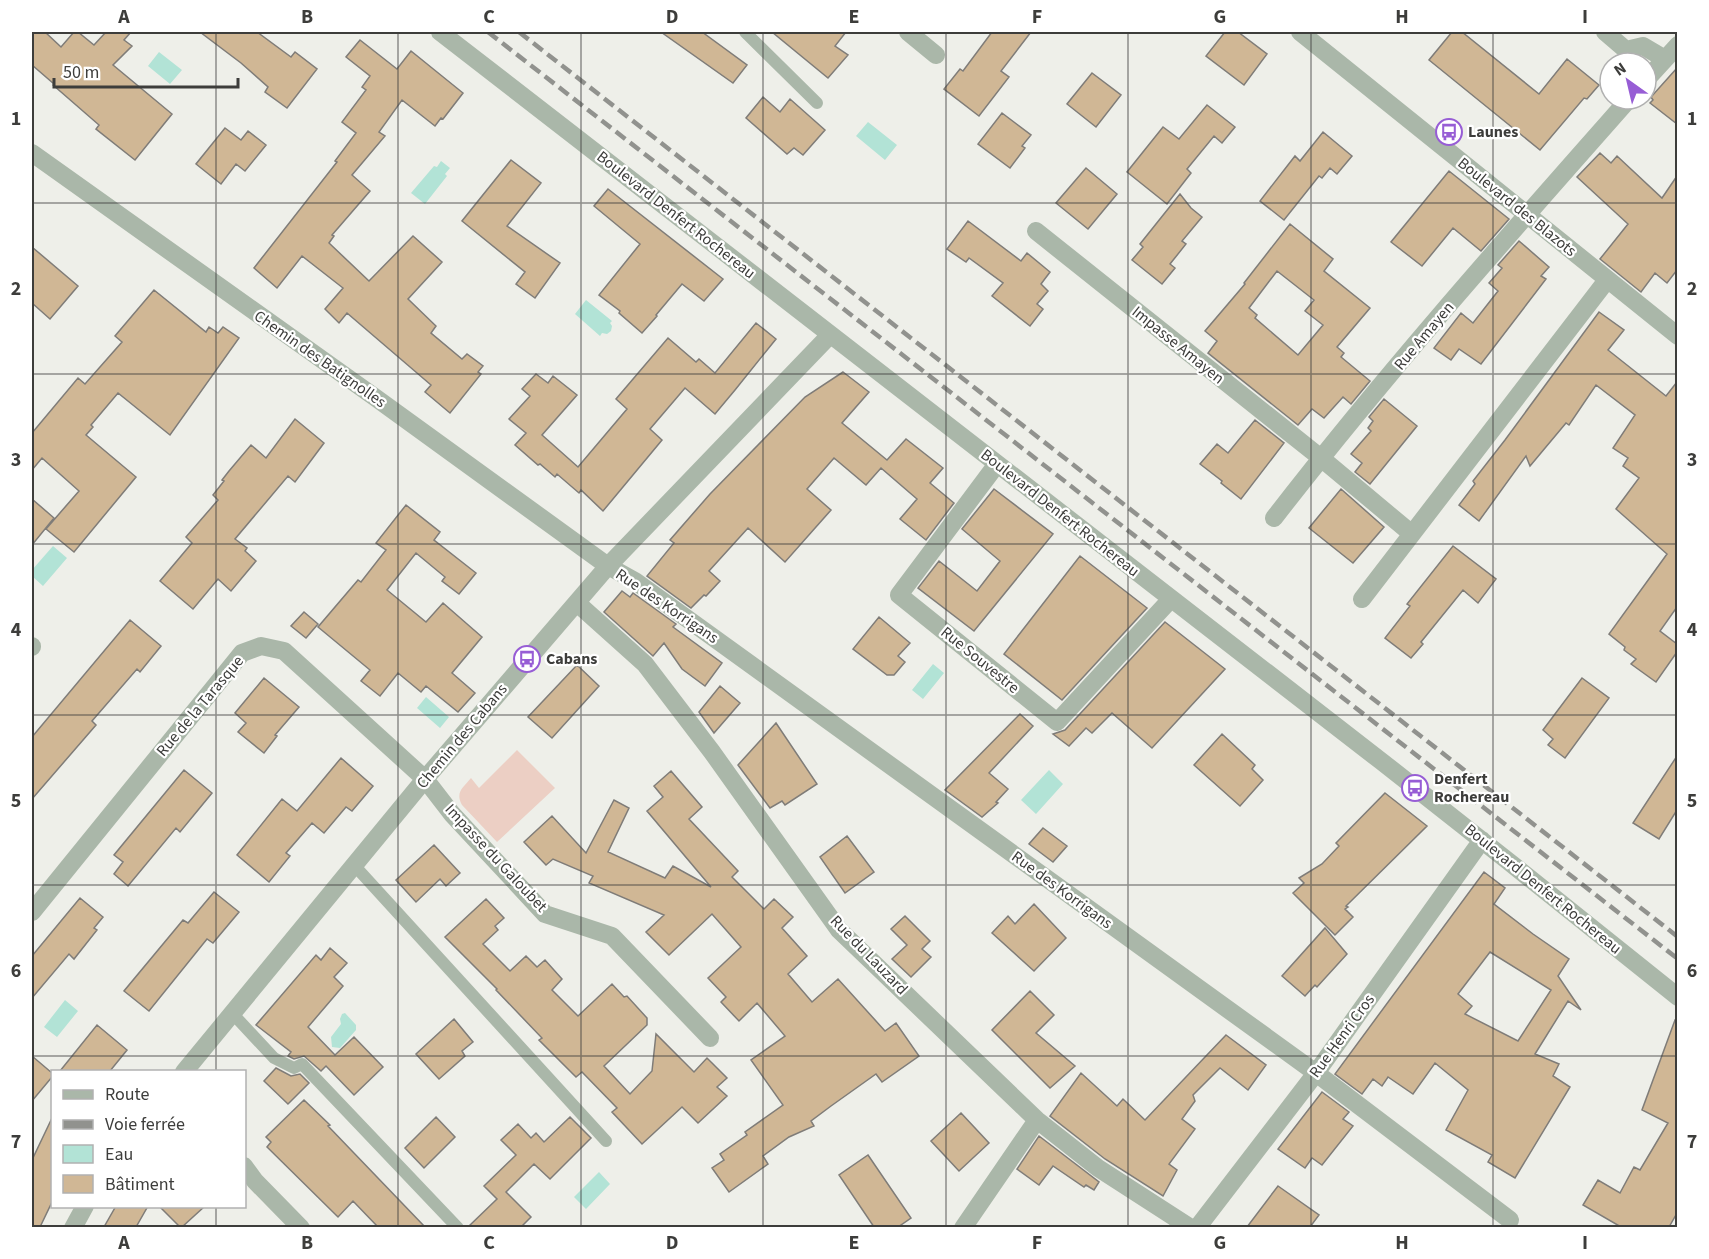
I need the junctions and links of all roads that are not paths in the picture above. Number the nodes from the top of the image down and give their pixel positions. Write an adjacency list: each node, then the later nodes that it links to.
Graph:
1 (441, 32): 16 (street, Boulevard Denfert Rochereau)
2 (745, 32): 10 (lane)
3 (908, 32): 7 (street)
4 (1300, 32): 13 (street, Boulevard des Blazots)
5 (1605, 32): 8 (street)
6 (1677, 45): 8 (street)
7 (936, 55)
8 (1665, 59): 9 (street)
9 (1658, 67)
10 (817, 103)
11 (1618, 111): 13 (street, Rue Amayen)
12 (32, 153): 22 (street, Chemin des Batignolles)
13 (1527, 214): 15 (street, Boulevard des Blazots); 18 (street, Rue Amayen)
14 (1036, 231): 18 (street, Impasse Amayen)
15 (1607, 280): 17 (street, Boulevard des Blazots); 21 (street)
16 (830, 335): 19 (street, Boulevard Denfert Rochereau); 22 (street, Chemin des Cabans)
17 (1677, 336)
18 (1321, 458): 20 (street, Rue Amayen); 21 (street)
19 (997, 464): 23 (street, Boulevard Denfert Rochereau); 23 (street, Rue Souvestre)
20 (1274, 518)
21 (1412, 534): 24 (street)
22 (608, 566): 25 (street, Chemin des Cabans); 34 (street, Rue des Korrigans)
23 (1171, 599): 27 (street, Boulevard Denfert Rochereau)
24 (1362, 599)
25 (577, 603): 26 (street, Chemin des Cabans); 35 (street, Rue du Lauzard)
26 (425, 779): 28 (street, Chemin des Cabans); 29 (street, Rue de la Tarasque); 32 (street, Impasse du Galoubet)
27 (1482, 840): 30 (street, Boulevard Denfert Rochereau); 34 (street, Rue Henri Cros)
28 (354, 865): 31 (street, Chemin des Cabans); 36 (lane)
29 (32, 912)
30 (1677, 997)
31 (232, 1013): 33 (street, Chemin des Cabans); 42 (lane)
32 (710, 1038)
33 (185, 1070)
34 (1316, 1073): 39 (street, Rue des Korrigans); 45 (street, Rue Henri Cros)
35 (1037, 1120): 43 (street); 44 (street, Rue du Lauzard)
36 (606, 1141)
37 (246, 1169): 41 (street)
38 (84, 1208): 40 (street)
39 (1510, 1220)
40 (73, 1227)
41 (301, 1227)
42 (458, 1227)
43 (963, 1227)
44 (1191, 1227)
45 (1197, 1227)

